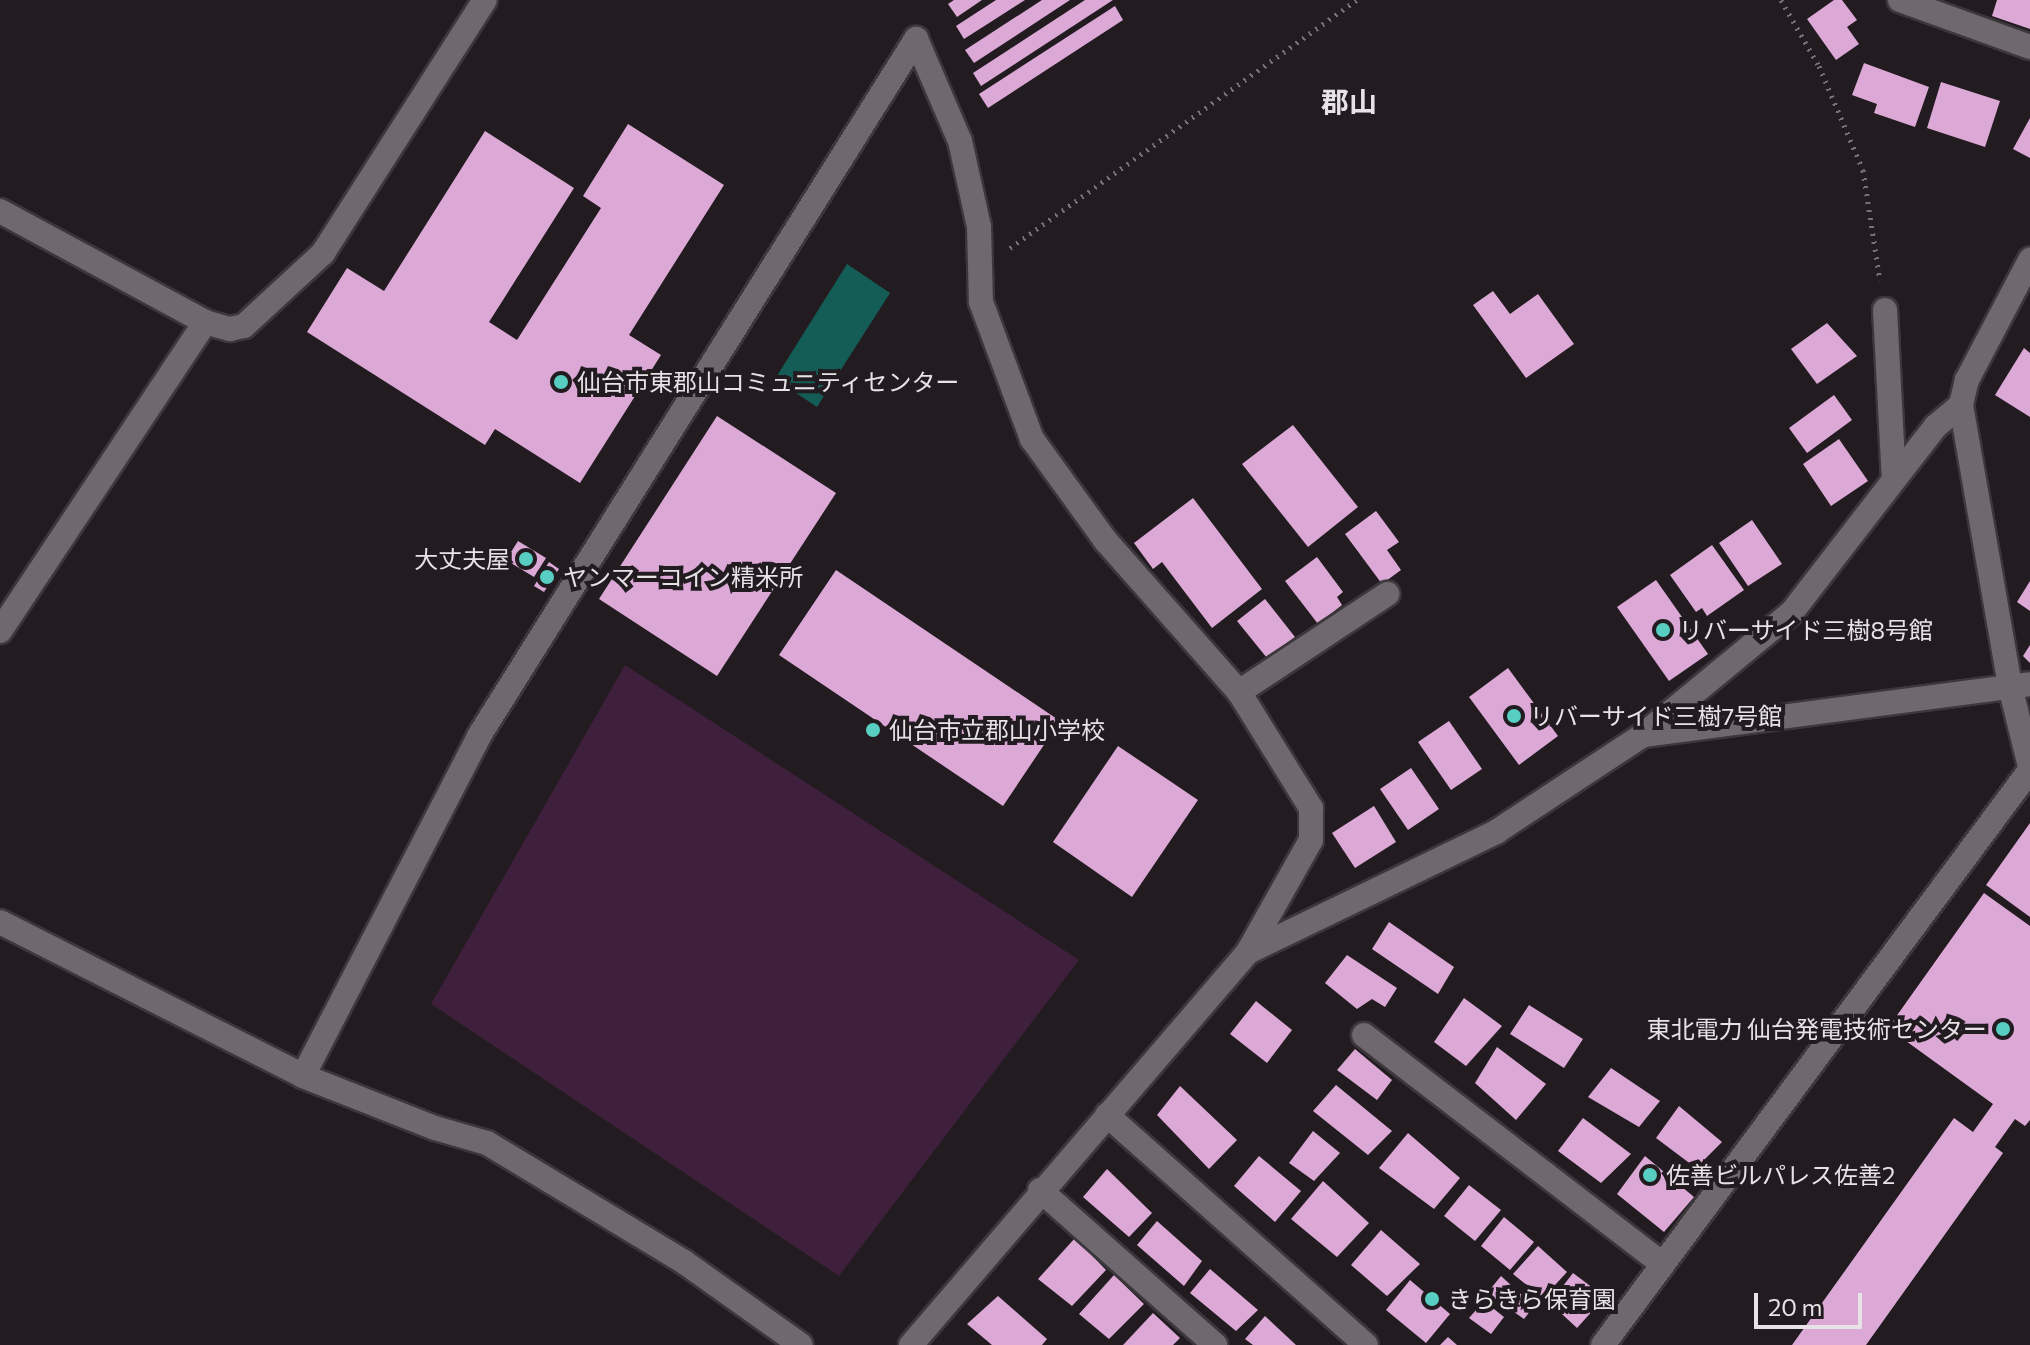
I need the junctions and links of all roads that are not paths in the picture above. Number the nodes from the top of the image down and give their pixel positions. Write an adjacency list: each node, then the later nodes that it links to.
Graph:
1 (485, 0): 7 (street)
2 (1900, 0): 3 (street)
3 (2030, 47)
4 (0, 211): 7 (street)
5 (2030, 260): 8 (street)
6 (1885, 310): 9 (street)
7 (205, 322): 11 (street)
8 (1961, 405): 9 (street); 12 (street)
9 (1894, 479): 14 (street)
10 (1387, 594): 13 (street)
11 (0, 631)
12 (2020, 685): 14 (street); 15 (street)
13 (1239, 692): 17 (street); 19 (street)
14 (1643, 735): 17 (street)
15 (2030, 769): 22 (street)
16 (0, 922): 19 (street)
17 (1248, 952): 20 (street)
18 (1364, 1035): 22 (street)
19 (303, 1076): 23 (street)
20 (1107, 1115): 21 (street); 26 (street)
21 (1040, 1190): 24 (street); 25 (street)
22 (1660, 1262): 27 (street)
23 (801, 1345)
24 (911, 1345)
25 (1215, 1345)
26 (1366, 1345)
27 (1603, 1345)

